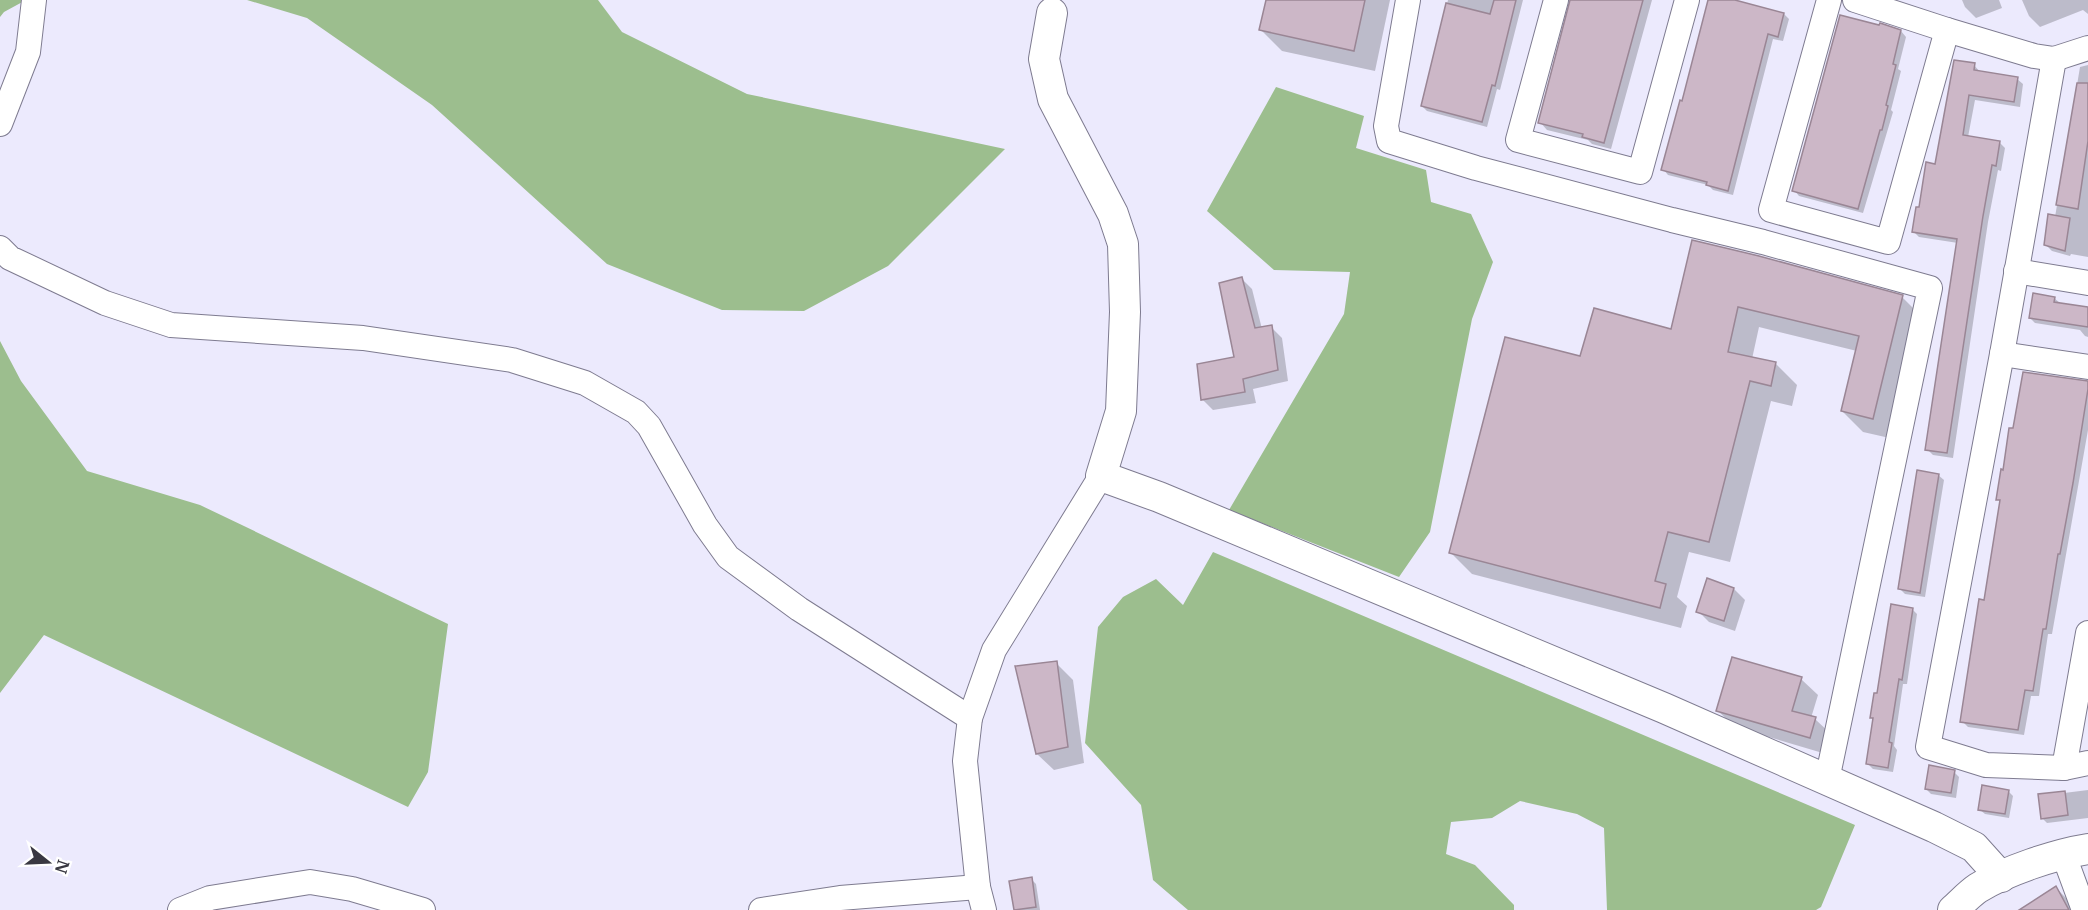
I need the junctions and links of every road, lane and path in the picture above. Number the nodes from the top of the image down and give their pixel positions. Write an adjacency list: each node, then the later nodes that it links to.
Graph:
1 (34, 0): 11 (street)
2 (1408, 0): 22 (street)
3 (1556, 0): 4 (street)
4 (1687, 0)
5 (1829, 0): 8 (street)
6 (1856, 0): 8 (street)
7 (1054, 6): 17 (street)
8 (1947, 30): 10 (street)
9 (2088, 48): 10 (street)
10 (2054, 59): 13 (street)
11 (0, 124)
12 (0, 248): 19 (street)
13 (2016, 271): 14 (street); 15 (street)
14 (2088, 283)
15 (2002, 354): 16 (street); 21 (street)
16 (2088, 367)
17 (1101, 476): 19 (street); 22 (street)
18 (2088, 633): 21 (street)
19 (970, 718): 25 (street)
20 (2088, 763): 21 (street)
21 (2064, 768)
22 (1827, 780): 24 (street)
23 (2075, 851): 24 (street); 31 (street)
24 (2001, 877): 30 (street)
25 (978, 887): 28 (street); 29 (street)
26 (180, 910): 27 (street)
27 (423, 910)
28 (760, 910)
29 (984, 910)
30 (1953, 910)
31 (2084, 910)

